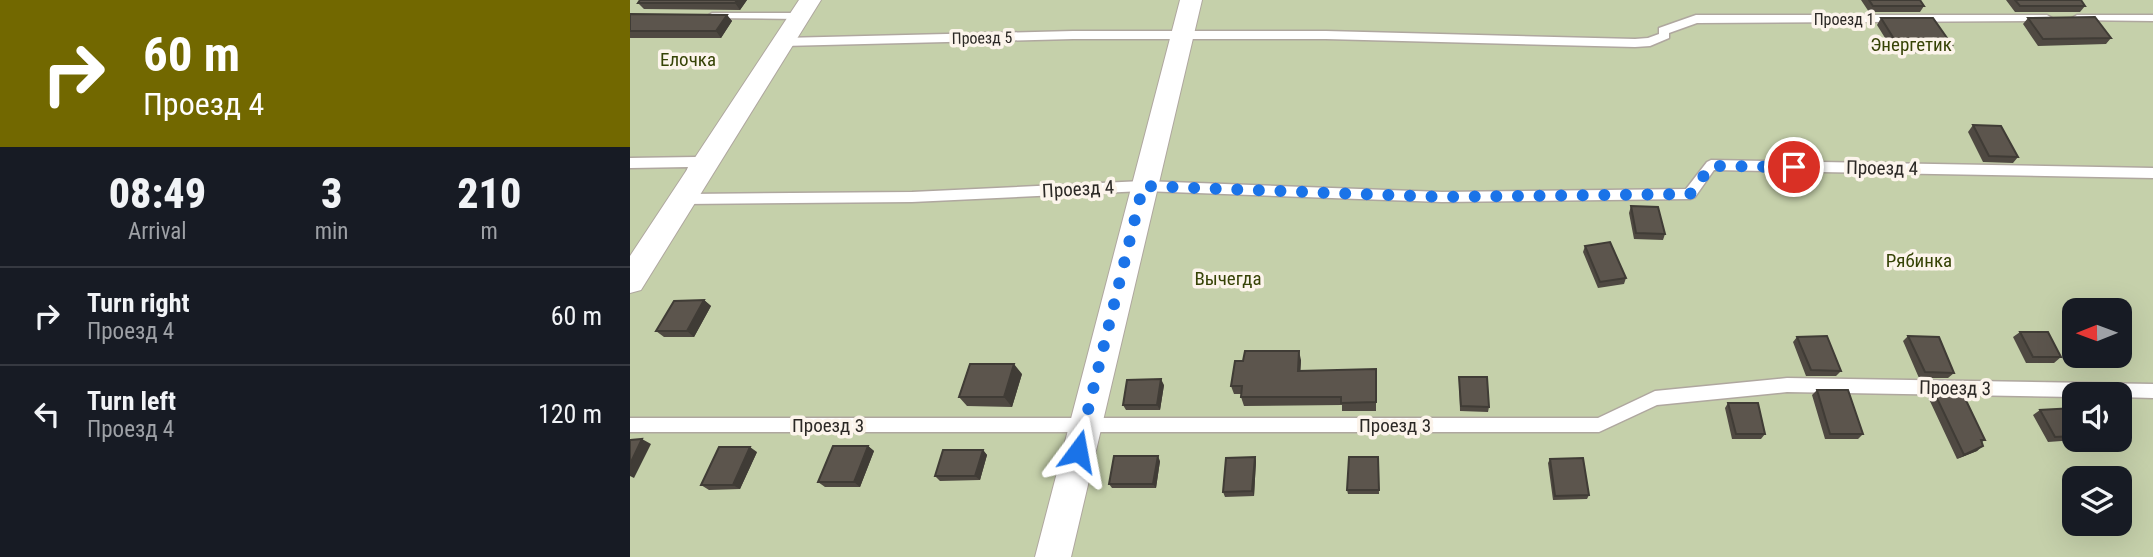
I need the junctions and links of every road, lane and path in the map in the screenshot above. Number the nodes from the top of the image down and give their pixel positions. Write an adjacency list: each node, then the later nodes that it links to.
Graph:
1 (1191, 0): 7 (street)
2 (805, 8): 3 (lane); 8 (street)
3 (695, 15)
4 (2056, 18): 7 (lane, Проезд 1)
5 (2070, 18): 6 (lane)
6 (2153, 18)
7 (1182, 36): 8 (lane, Проезд 5); 11 (street)
8 (783, 43): 12 (street)
9 (630, 163): 12 (lane)
10 (2153, 173): 11 (lane, Проезд 4)
11 (1143, 186): 12 (lane, Проезд 4); 16 (street)
12 (682, 199): 13 (street)
13 (630, 281)
14 (2153, 391): 16 (lane, Проезд 3)
15 (630, 425): 16 (lane, Проезд 3)
16 (1084, 425): 17 (street)
17 (1053, 557)

